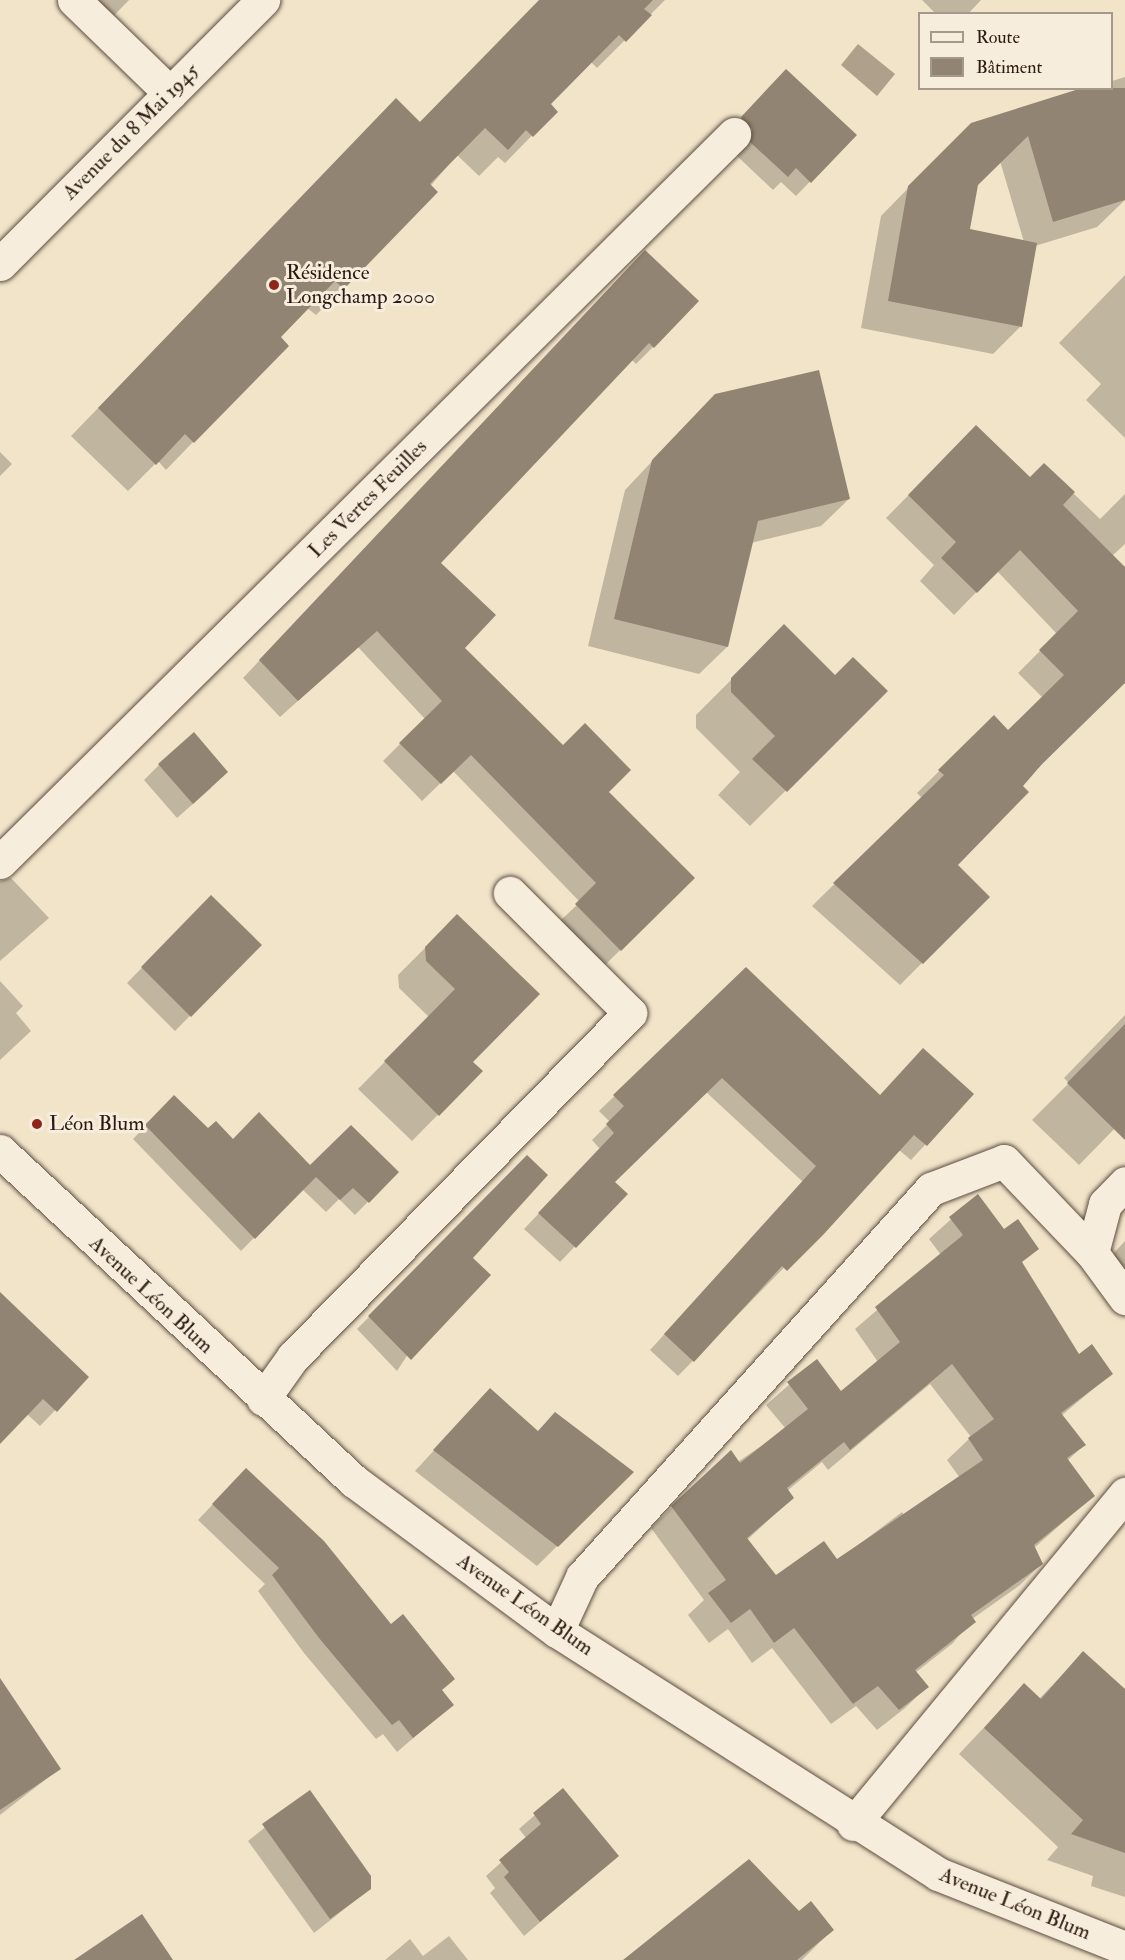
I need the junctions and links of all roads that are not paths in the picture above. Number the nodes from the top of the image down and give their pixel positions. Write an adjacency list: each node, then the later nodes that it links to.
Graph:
1 (74, 0): 3 (street)
2 (263, 0): 3 (street, Avenue du 8 Mai 1945)
3 (170, 93): 5 (street, Avenue du 8 Mai 1945)
4 (735, 134): 6 (street, Les Vertes Feuilles)
5 (0, 264)
6 (0, 862)
7 (510, 893): 12 (street)
8 (0, 1151): 12 (street, Avenue Léon Blum)
9 (1125, 1183): 10 (street)
10 (1092, 1253): 11 (street); 14 (street)
11 (1125, 1298)
12 (263, 1399): 14 (street, Avenue Léon Blum)
13 (1125, 1494): 15 (street)
14 (557, 1630): 15 (street, Avenue Léon Blum)
15 (853, 1824): 16 (street, Avenue Léon Blum)
16 (1125, 1948)

